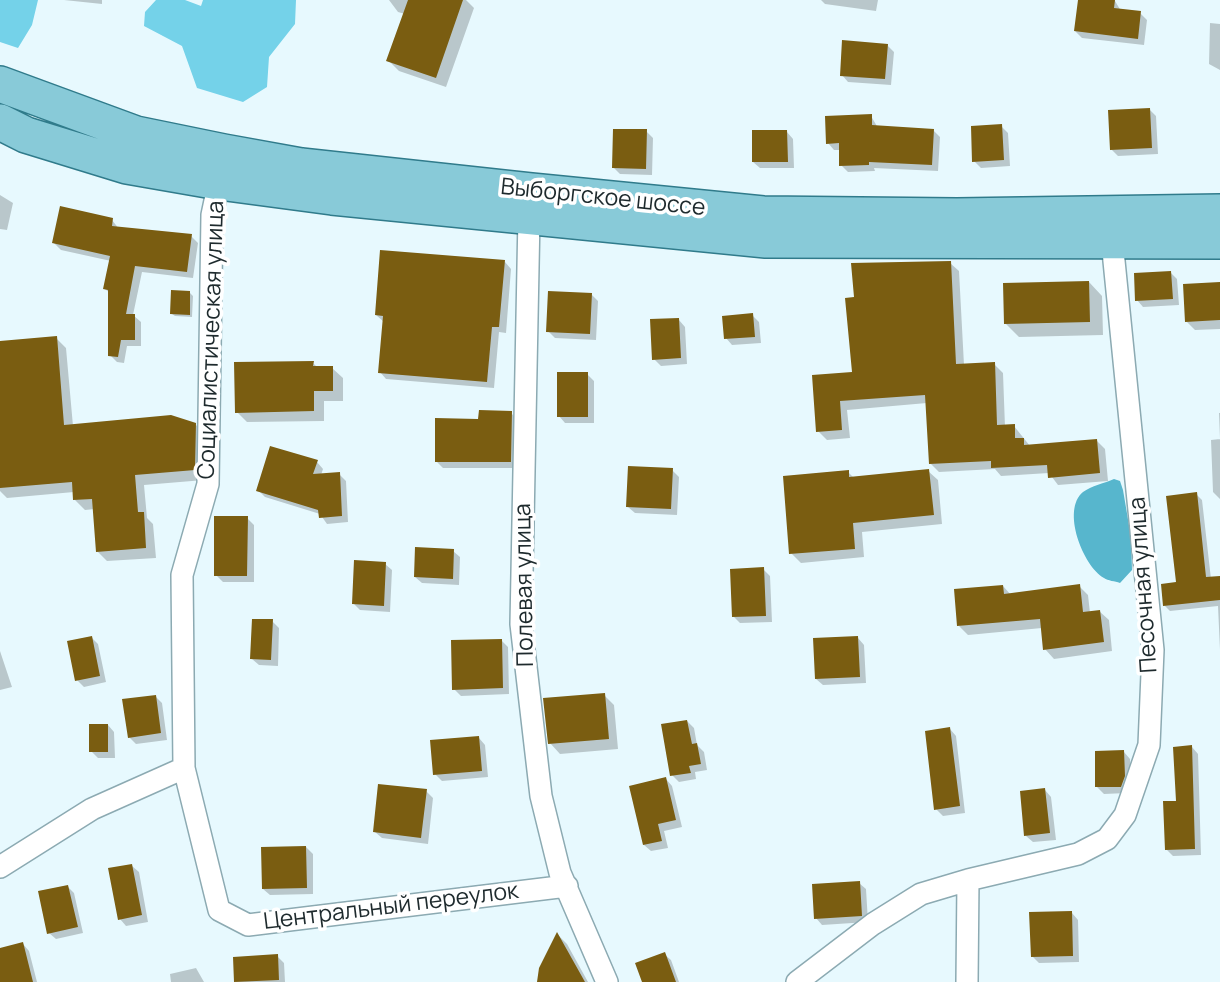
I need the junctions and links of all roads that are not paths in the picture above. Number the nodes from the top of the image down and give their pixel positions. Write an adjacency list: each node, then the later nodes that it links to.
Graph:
1 (0, 84): 4 (main road, Выборгское шоссе)
2 (0, 122): 3 (main road, Выборгское шоссе)
3 (219, 182): 5 (main road, Выборгское шоссе); 8 (street, Социалистическая улица)
4 (1220, 212)
5 (529, 216): 7 (main road, Выборгское шоссе); 11 (street, Полевая улица)
6 (1220, 241): 7 (main road, Выборгское шоссе)
7 (1112, 242): 10 (street, Песочная улица)
8 (184, 768): 9 (street); 12 (street, Социалистическая улица)
9 (0, 867)
10 (968, 880): 14 (street, Песочная улица); 15 (street)
11 (567, 886): 12 (street, Центральный переулок); 13 (street, Полевая улица)
12 (219, 910)
13 (607, 982)
14 (797, 982)
15 (967, 982)

